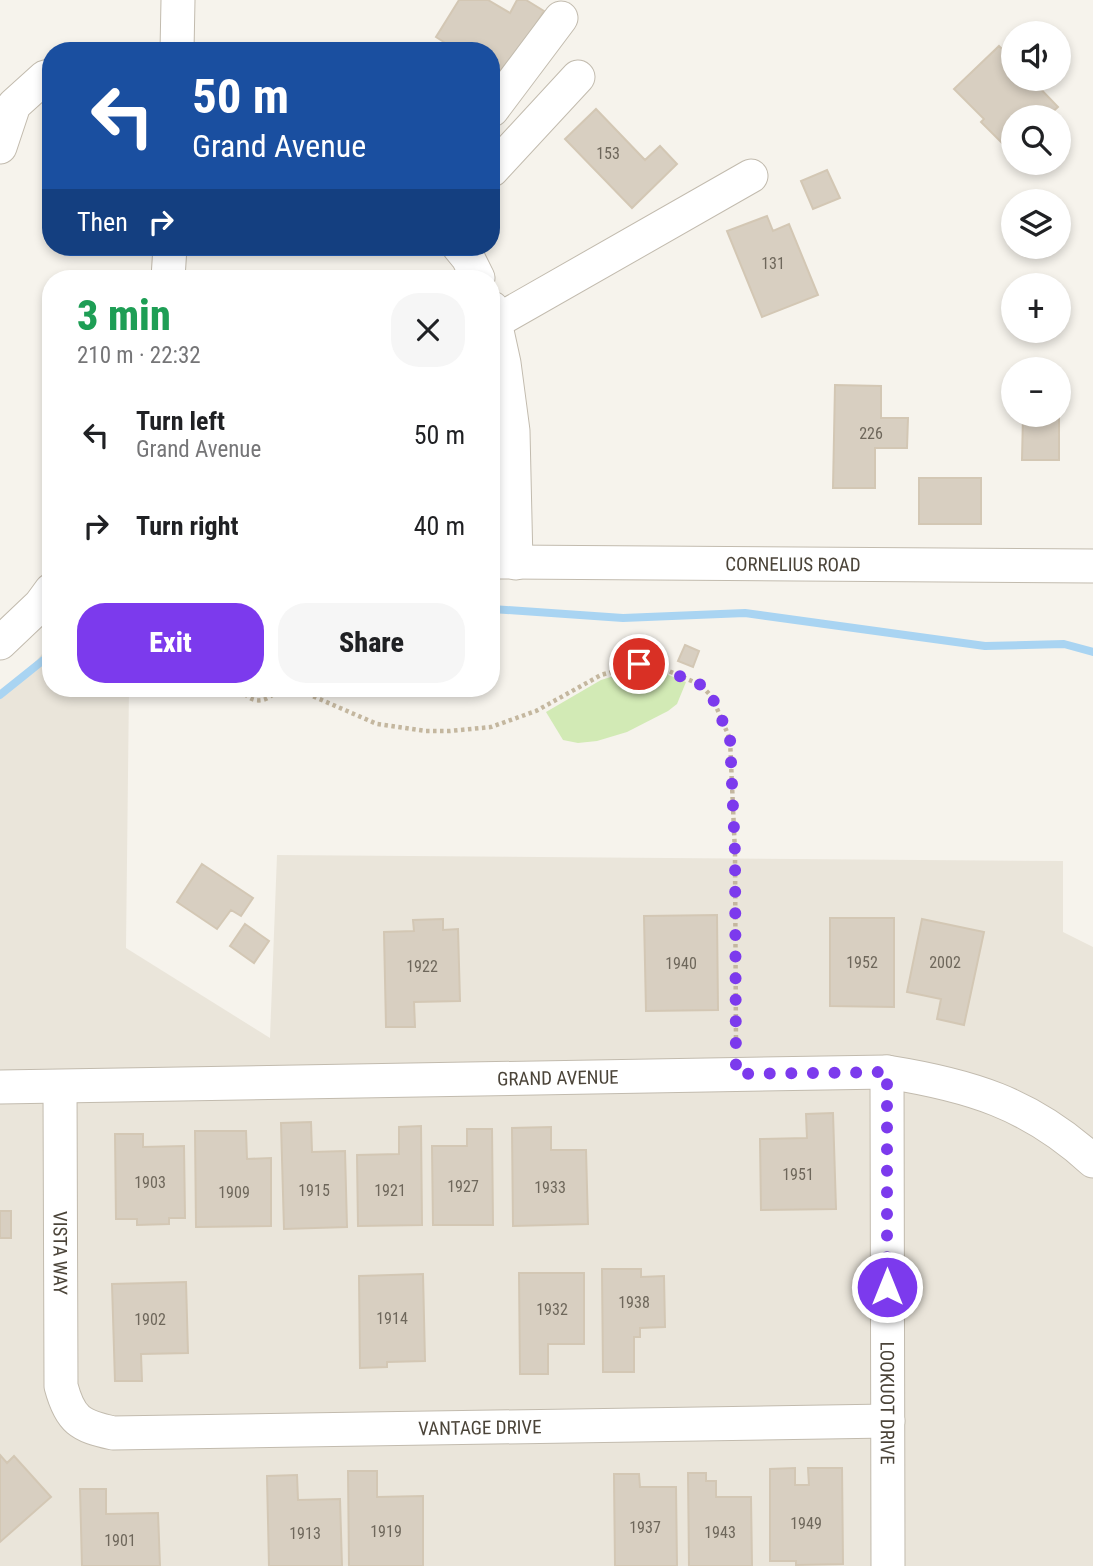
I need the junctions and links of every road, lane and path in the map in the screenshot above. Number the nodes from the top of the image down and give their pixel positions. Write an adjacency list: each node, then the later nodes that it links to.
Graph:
1 (177, 0): 3 (street)
2 (561, 18): 6 (street)
3 (177, 42)
4 (578, 77): 8 (street)
5 (42, 80): 7 (street)
6 (500, 99)
7 (0, 147)
8 (500, 161)
9 (751, 176): 10 (street)
10 (500, 311)
11 (500, 346): 12 (street)
12 (504, 563): 13 (street, CORNELIUS ROAD)
13 (1093, 566)
14 (42, 602): 15 (street)
15 (0, 643)
16 (248, 697): 17 (path)
17 (271, 697)
18 (315, 697): 20 (path)
19 (887, 1072): 20 (street, GRAND AVENUE); 23 (street, GRAND AVENUE); 25 (street, LOOKUOT DRIVE)
20 (736, 1074): 22 (street, GRAND AVENUE)
21 (0, 1087): 22 (street, GRAND AVENUE)
22 (60, 1087): 24 (street, VISTA WAY)
23 (1093, 1161)
24 (74, 1418): 25 (street, VANTAGE DRIVE)
25 (888, 1421): 26 (street, LOOKUOT DRIVE)
26 (888, 1566)

